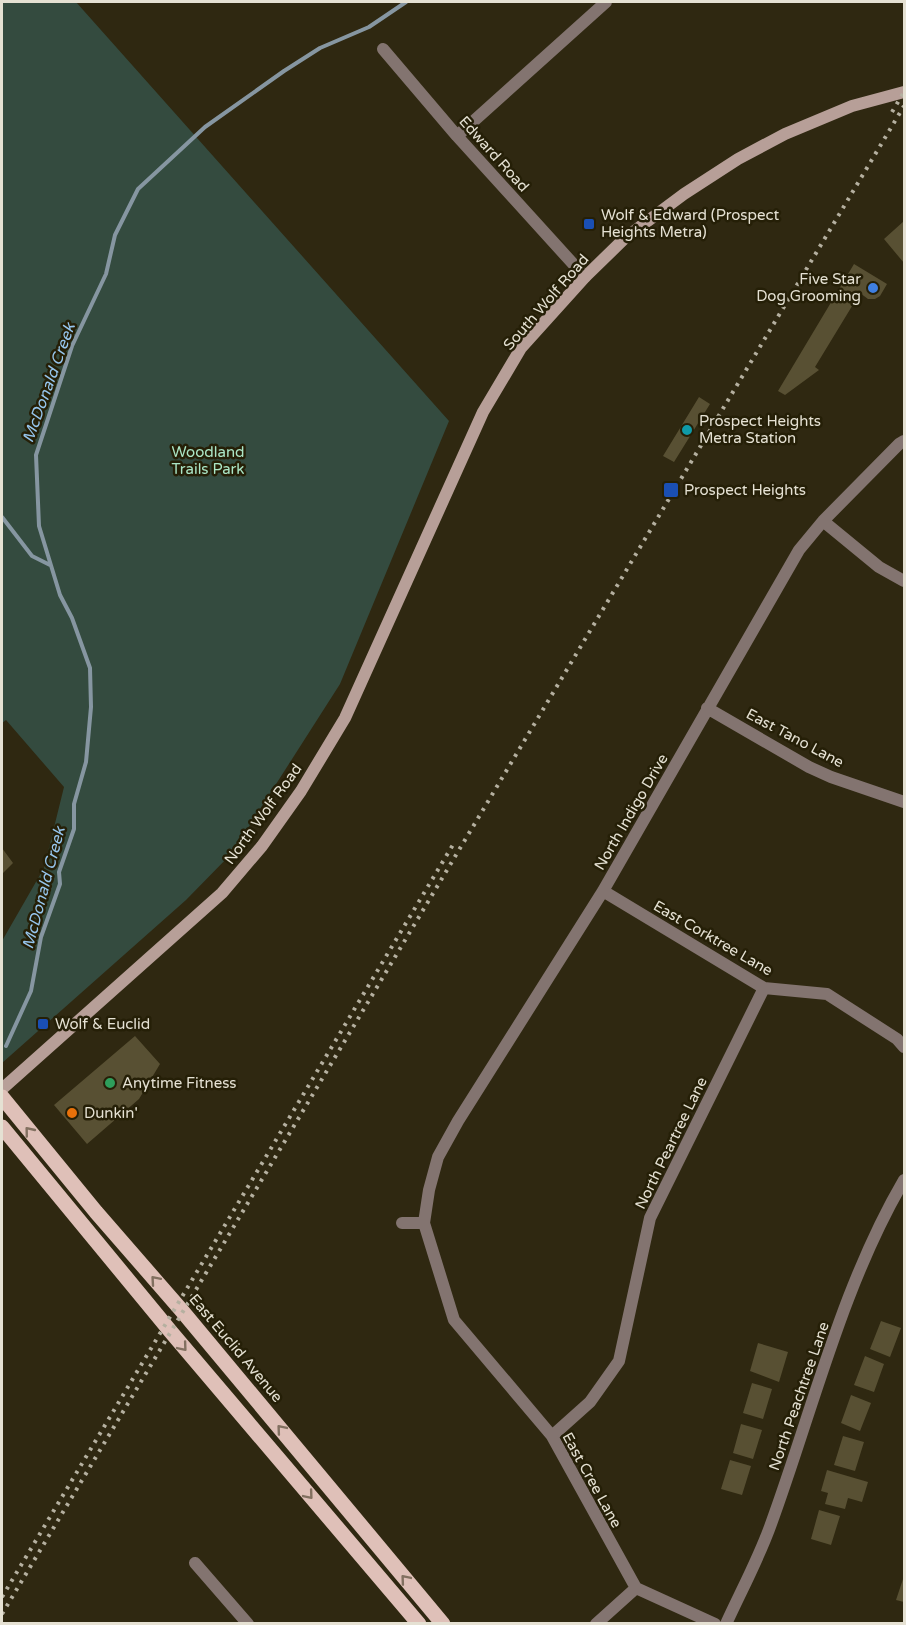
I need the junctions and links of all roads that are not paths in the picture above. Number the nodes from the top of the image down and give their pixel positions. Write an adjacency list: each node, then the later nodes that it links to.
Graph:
1 (606, 2): 4 (street)
2 (383, 49): 4 (street, Edward Road)
3 (904, 92): 5 (main road, South Wolf Road)
4 (457, 136): 5 (street, Edward Road)
5 (585, 277): 7 (main road, South Wolf Road)
6 (904, 441): 8 (street, North Indigo Drive)
7 (451, 483): 15 (main road, North Wolf Road)
8 (823, 520): 9 (street); 10 (street, North Indigo Drive)
9 (904, 581)
10 (707, 708): 11 (street, East Tano Lane); 12 (street, North Indigo Drive)
11 (904, 802)
12 (603, 891): 13 (street, East Corktree Lane); 20 (street, North Indigo Drive)
13 (764, 988): 14 (street, East Corktree Lane); 21 (street, North Peartree Lane)
14 (904, 1047)
15 (2, 1089)
16 (2, 1097): 26 (main road, East Euclid Avenue, one-way to 16)
17 (2, 1127): 25 (main road, one-way to 25)
18 (904, 1180): 29 (street, North Peachtree Lane)
19 (402, 1223): 20 (street)
20 (424, 1223): 21 (street, East Cree Lane)
21 (552, 1436): 23 (street, East Cree Lane)
22 (195, 1563): 24 (street)
23 (636, 1588): 27 (street); 28 (street)
24 (248, 1623)
25 (419, 1623)
26 (443, 1623)
27 (596, 1623)
28 (715, 1623)
29 (726, 1623)

